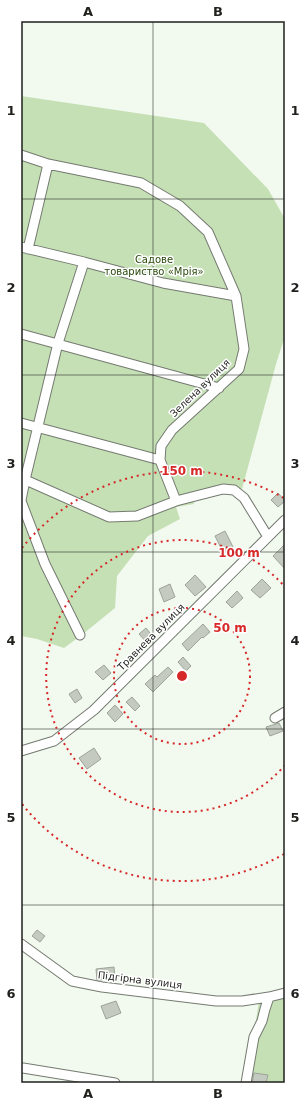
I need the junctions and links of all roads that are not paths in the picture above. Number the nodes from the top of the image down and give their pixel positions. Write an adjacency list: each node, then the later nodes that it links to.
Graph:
1 (21, 155): 2 (street, Зелена вулиця)
2 (48, 164): 3 (street); 5 (street, Зелена вулиця)
3 (24, 248): 4 (street)
4 (84, 262): 5 (street); 7 (street)
5 (236, 296): 8 (street, Зелена вулиця)
6 (21, 334): 7 (street)
7 (58, 344): 8 (street); 10 (street)
8 (219, 388): 11 (street, Зелена вулиця)
9 (21, 423): 10 (street)
10 (38, 428): 11 (street); 12 (street)
11 (160, 460): 14 (street)
12 (23, 479): 13 (street); 14 (street)
13 (21, 500): 17 (street)
14 (176, 502): 16 (street)
15 (285, 520): 16 (street, Травнева вулиця)
16 (268, 537): 20 (street, Травнева вулиця)
17 (80, 635)
18 (285, 712): 19 (street)
19 (275, 718)
20 (21, 751)
21 (21, 944): 23 (street, Підгірна вулиця)
22 (285, 993): 23 (street, Підгірна вулиця)
23 (269, 997): 26 (street)
24 (24, 1068): 25 (street)
25 (115, 1083)
26 (246, 1083)

